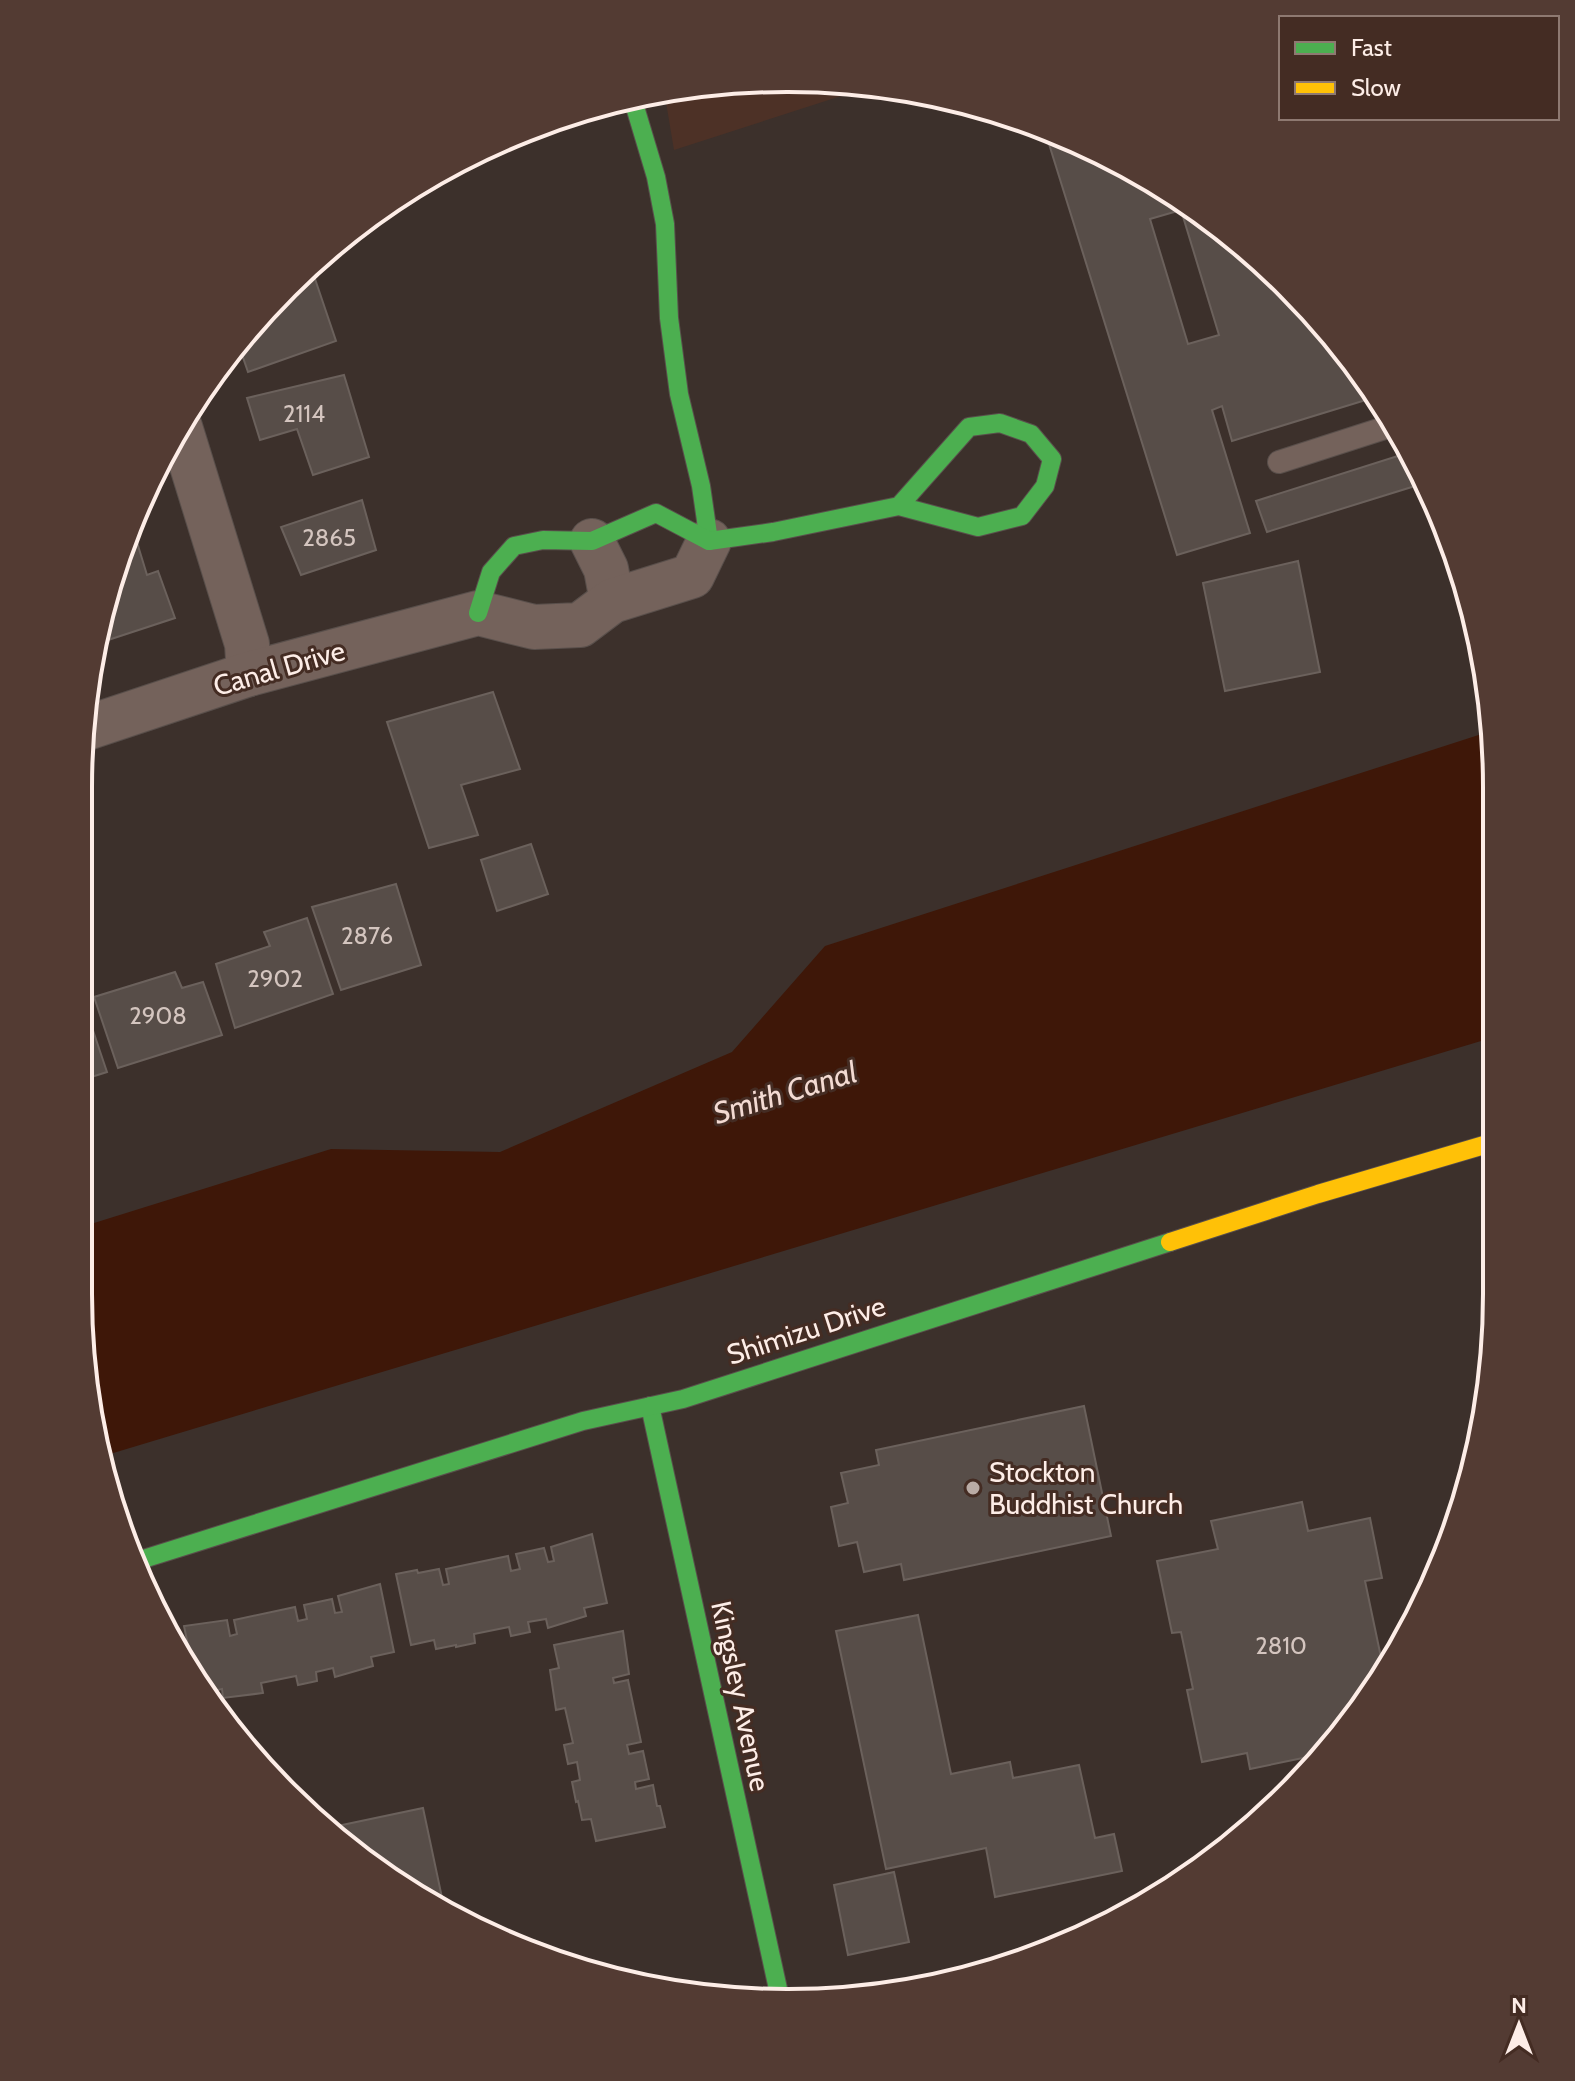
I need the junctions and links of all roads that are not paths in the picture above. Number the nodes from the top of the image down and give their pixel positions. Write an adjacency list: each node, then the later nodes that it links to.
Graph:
1 (636, 109): 7 (street)
2 (1383, 429): 4 (lane)
3 (184, 441): 10 (street)
4 (1279, 462)
5 (899, 506): 5 (street); 7 (street)
6 (592, 541): 7 (street); 8 (street); 9 (street)
7 (709, 541): 8 (street, Canal Drive)
8 (612, 601): 9 (street, Canal Drive)
9 (478, 613): 10 (street, Canal Drive)
10 (249, 674): 11 (street, Canal Drive)
11 (95, 725)
12 (1483, 1145): 13 (street, Shimizu Drive)
13 (650, 1406): 14 (street, Shimizu Drive); 15 (street, Kingsley Avenue)
14 (144, 1559)
15 (778, 1989)

